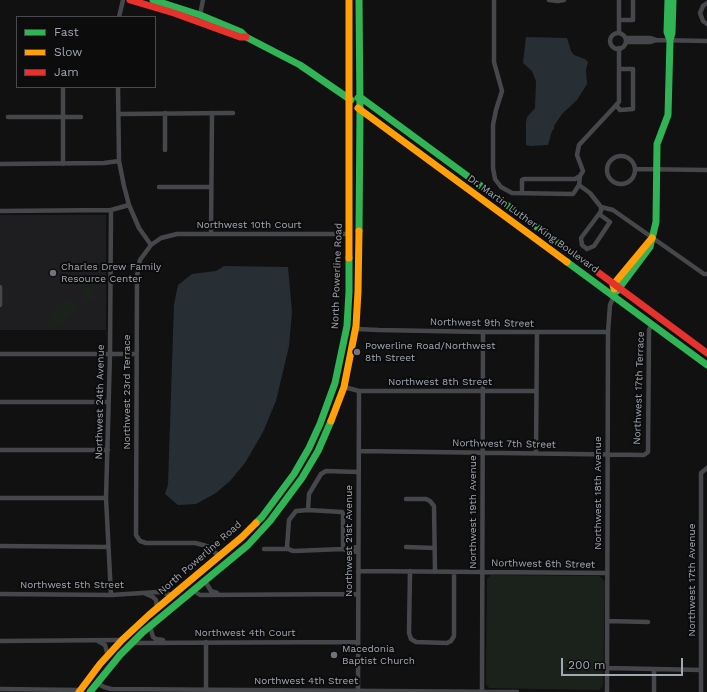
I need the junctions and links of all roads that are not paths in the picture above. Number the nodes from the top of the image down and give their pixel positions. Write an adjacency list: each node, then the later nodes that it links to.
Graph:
1 (123, 0): 16 (street)
2 (130, 0): 20 (main road, Dr. Martin Luther King Boulevard)
3 (153, 0): 15 (main road, Dr. Martin Luther King Boulevard)
4 (203, 0): 15 (street)
5 (349, 0): 28 (main road, North Powerline Road)
6 (359, 0): 29 (main road, North Powerline Road)
7 (494, 0): 50 (street)
8 (549, 0): 9 (street)
9 (564, 0)
10 (619, 0): 17 (street)
11 (633, 0): 17 (street)
12 (668, 0): 22 (main road)
13 (673, 0): 22 (main road)
14 (707, 4): 18 (street)
15 (200, 15): 20 (main road, Dr. Martin Luther King Boulevard)
16 (119, 16)
17 (619, 20): 19 (street)
18 (707, 24)
19 (618, 33): 21 (street); 24 (street)
20 (246, 37): 28 (main road, Dr. Martin Luther King Boulevard)
21 (626, 40): 22 (street); 24 (street)
22 (670, 40): 23 (street); 44 (main road)
23 (707, 41)
24 (619, 48): 25 (street)
25 (619, 69): 30 (street); 30 (street)
26 (63, 88): 37 (street)
27 (118, 88): 34 (street)
28 (349, 98): 29 (main road); 31 (main road, Dr. Martin Luther King Boulevard); 57 (main road, North Powerline Road)
29 (360, 98): 31 (main road, North Powerline Road); 62 (main road, Dr. Martin Luther King Boulevard)
30 (616, 105): 46 (street)
31 (360, 110): 60 (main road, North Powerline Road); 64 (main road, Dr. Martin Luther King Boulevard)
32 (165, 113): 33 (street); 34 (street); 39 (street)
33 (212, 113): 35 (street); 49 (street)
34 (119, 114): 40 (street)
35 (233, 114)
36 (8, 117): 37 (street)
37 (63, 117): 38 (street); 42 (street)
38 (81, 117)
39 (165, 150)
40 (119, 162): 42 (street); 51 (street)
41 (0, 164): 42 (street)
42 (63, 164)
43 (636, 169): 43 (street); 44 (street)
44 (656, 169): 45 (street); 58 (main road)
45 (707, 170)
46 (580, 176): 47 (street); 50 (street)
47 (579, 185): 50 (street); 52 (street)
48 (159, 187): 49 (street)
49 (211, 187): 56 (street)
50 (522, 194)
51 (129, 205): 53 (street); 59 (street)
52 (601, 207): 55 (street); 58 (street)
53 (111, 210): 54 (street); 73 (street, Northwest 24th Avenue)
54 (0, 211)
55 (599, 214): 55 (street)
56 (211, 234): 57 (street, Northwest 10th Court); 59 (street, Northwest 10th Court)
57 (349, 234): 60 (main road); 76 (main road, North Powerline Road)
58 (652, 237): 61 (street); 62 (main road)
59 (151, 245): 74 (street, Northwest 23rd Terrace)
60 (359, 256): 67 (main road, North Powerline Road)
61 (707, 274)
62 (616, 286): 64 (main road); 71 (main road, Dr. Martin Luther King Boulevard)
63 (0, 287): 65 (street)
64 (614, 296): 66 (main road, Dr. Martin Luther King Boulevard); 70 (street, Northwest 18th Avenue)
65 (0, 305)
66 (652, 324): 75 (main road, Dr. Martin Luther King Boulevard); 89 (street, Northwest 17th Terrace)
67 (356, 329): 68 (street, Northwest 9th Street); 78 (main road, North Powerline Road)
68 (483, 332): 69 (street, Northwest 9th Street); 81 (street, Northwest 19th Avenue)
69 (537, 332): 70 (street, Northwest 9th Street); 80 (street)
70 (608, 332): 91 (street, Northwest 18th Avenue)
71 (707, 353)
72 (0, 354): 73 (street)
73 (110, 354): 74 (street); 84 (street, Northwest 24th Avenue)
74 (136, 354): 110 (street, Northwest 23rd Terrace)
75 (707, 364)
76 (338, 372): 77 (main road, North Powerline Road); 78 (main road)
77 (335, 383): 82 (main road); 94 (main road, North Powerline Road)
78 (344, 387): 79 (street, Northwest 8th Street); 82 (main road, North Powerline Road)
79 (359, 391): 81 (street, Northwest 8th Street); 87 (street, Northwest 21st Avenue)
80 (536, 391): 81 (street, Northwest 8th Street); 90 (street)
81 (482, 392): 88 (street, Northwest 19th Avenue)
82 (340, 397): 96 (main road, North Powerline Road)
83 (0, 402): 84 (street)
84 (108, 402): 86 (street, Northwest 24th Avenue)
85 (0, 450): 86 (street)
86 (108, 450): 98 (street, Northwest 24th Avenue)
87 (358, 451): 88 (street, Northwest 7th Street); 93 (street, Northwest 21st Avenue)
88 (482, 452): 90 (street, Northwest 7th Street); 115 (street, Northwest 19th Avenue)
89 (648, 452): 91 (street, Northwest 7th Street)
90 (536, 453): 91 (street, Northwest 7th Street)
91 (608, 454): 116 (street, Northwest 18th Avenue)
92 (705, 469): 142 (street, Northwest 17th Avenue)
93 (358, 472): 101 (street); 109 (street, Northwest 21st Avenue)
94 (294, 474): 95 (main road, North Powerline Road); 96 (main road)
95 (286, 485): 99 (main road); 110 (main road, North Powerline Road)
96 (295, 488): 99 (main road, North Powerline Road)
97 (0, 498): 98 (street)
98 (106, 498): 103 (street, Northwest 24th Avenue)
99 (287, 499): 118 (main road, North Powerline Road)
100 (406, 499): 105 (street)
101 (308, 510): 107 (street); 108 (street)
102 (0, 546): 103 (street)
103 (108, 547): 123 (street, Northwest 24th Avenue)
104 (406, 547): 105 (street)
105 (434, 548): 113 (street)
106 (264, 549): 107 (street)
107 (288, 549): 108 (street)
108 (343, 549): 109 (street)
109 (358, 549): 111 (street, Northwest 21st Avenue)
110 (220, 557): 117 (main road, North Powerline Road)
111 (358, 570): 112 (street, Northwest 6th Street); 122 (street, Northwest 21st Avenue)
112 (410, 571): 113 (street, Northwest 6th Street); 114 (street)
113 (435, 572): 114 (street, Northwest 6th Street)
114 (454, 572): 115 (street, Northwest 6th Street)
115 (483, 572): 116 (street, Northwest 6th Street); 151 (street, Northwest 19th Avenue)
116 (607, 574): 128 (street, Northwest 18th Avenue)
117 (198, 575): 119 (main road); 124 (main road, North Powerline Road)
118 (206, 581): 119 (main road, North Powerline Road); 125 (street)
119 (194, 591): 125 (street); 127 (main road, North Powerline Road)
120 (0, 594): 123 (street, Northwest 5th Street)
121 (144, 594): 123 (street, Northwest 5th Street); 124 (street, Northwest 5th Street); 126 (street)
122 (358, 594): 125 (street); 136 (street, Northwest 21st Avenue)
123 (111, 595)
124 (173, 595): 126 (main road, North Powerline Road); 127 (main road)
125 (220, 595)
126 (157, 609): 132 (main road, North Powerline Road)
127 (169, 611): 130 (main road, North Powerline Road)
128 (607, 621): 129 (street); 140 (street, Northwest 18th Avenue)
129 (648, 622)
130 (150, 626): 134 (street); 137 (main road, North Powerline Road)
131 (98, 640): 132 (street); 133 (street); 138 (street)
132 (122, 640): 138 (main road, North Powerline Road)
133 (0, 641)
134 (168, 642): 135 (street, Northwest 4th Court); 137 (street, Northwest 4th Court)
135 (206, 642): 136 (street, Northwest 4th Court); 146 (street)
136 (358, 642): 147 (street, Northwest 21st Avenue)
137 (132, 643): 143 (main road, North Powerline Road)
138 (108, 656): 139 (main road, North Powerline Road)
139 (100, 664): 143 (main road); 145 (main road, North Powerline Road)
140 (607, 668): 141 (street); 153 (street, Northwest 18th Avenue)
141 (654, 670): 142 (street); 154 (street)
142 (701, 670): 155 (street, Northwest 17th Avenue)
143 (97, 683): 146 (street, Northwest 4th Street); 150 (main road, North Powerline Road)
144 (0, 690): 145 (street)
145 (80, 691)
146 (206, 691): 147 (street, Northwest 4th Street)
147 (358, 691): 148 (street, Northwest 4th Street)
148 (391, 691): 149 (street, Northwest 4th Street)
149 (436, 691): 151 (street, Northwest 4th Street)
150 (90, 692)
151 (482, 692): 152 (street, Northwest 4th Street)
152 (517, 692)
153 (607, 692)
154 (654, 692)
155 (701, 692)

